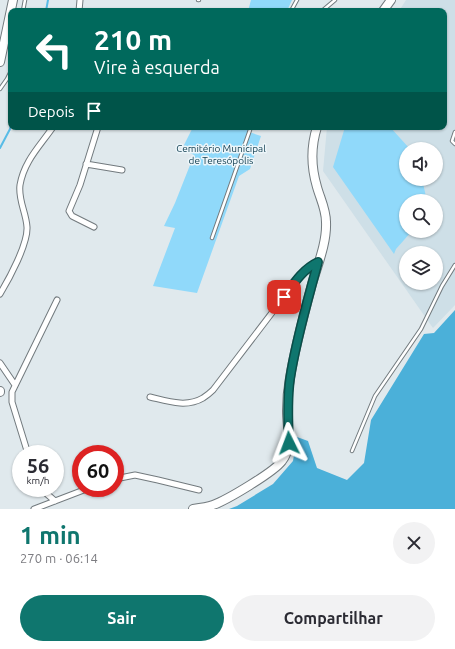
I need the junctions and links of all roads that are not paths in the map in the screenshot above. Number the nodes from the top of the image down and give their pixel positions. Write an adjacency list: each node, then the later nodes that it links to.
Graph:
1 (335, 0): 2 (lane)
2 (326, 8)
3 (8, 24): 4 (main road)
4 (0, 62)
5 (8, 79): 6 (lane)
6 (0, 89)
7 (51, 130): 19 (street)
8 (97, 130): 13 (street)
9 (249, 130): 16 (lane)
10 (317, 130): 17 (main road)
11 (455, 132): 12 (lane)
12 (455, 144)
13 (86, 164): 14 (street); 15 (street)
14 (122, 170)
15 (94, 227)
16 (212, 238)
17 (318, 262): 23 (street); 32 (main road)
18 (455, 265): 25 (lane)
19 (0, 294)
20 (57, 300): 22 (street)
21 (0, 363): 22 (street)
22 (15, 385): 24 (street)
23 (150, 397)
24 (25, 445)
25 (352, 451)
26 (124, 477): 27 (street)
27 (199, 490)
28 (72, 494): 30 (street)
29 (50, 497): 30 (street)
30 (55, 501): 31 (street)
31 (34, 509)
32 (193, 509)

